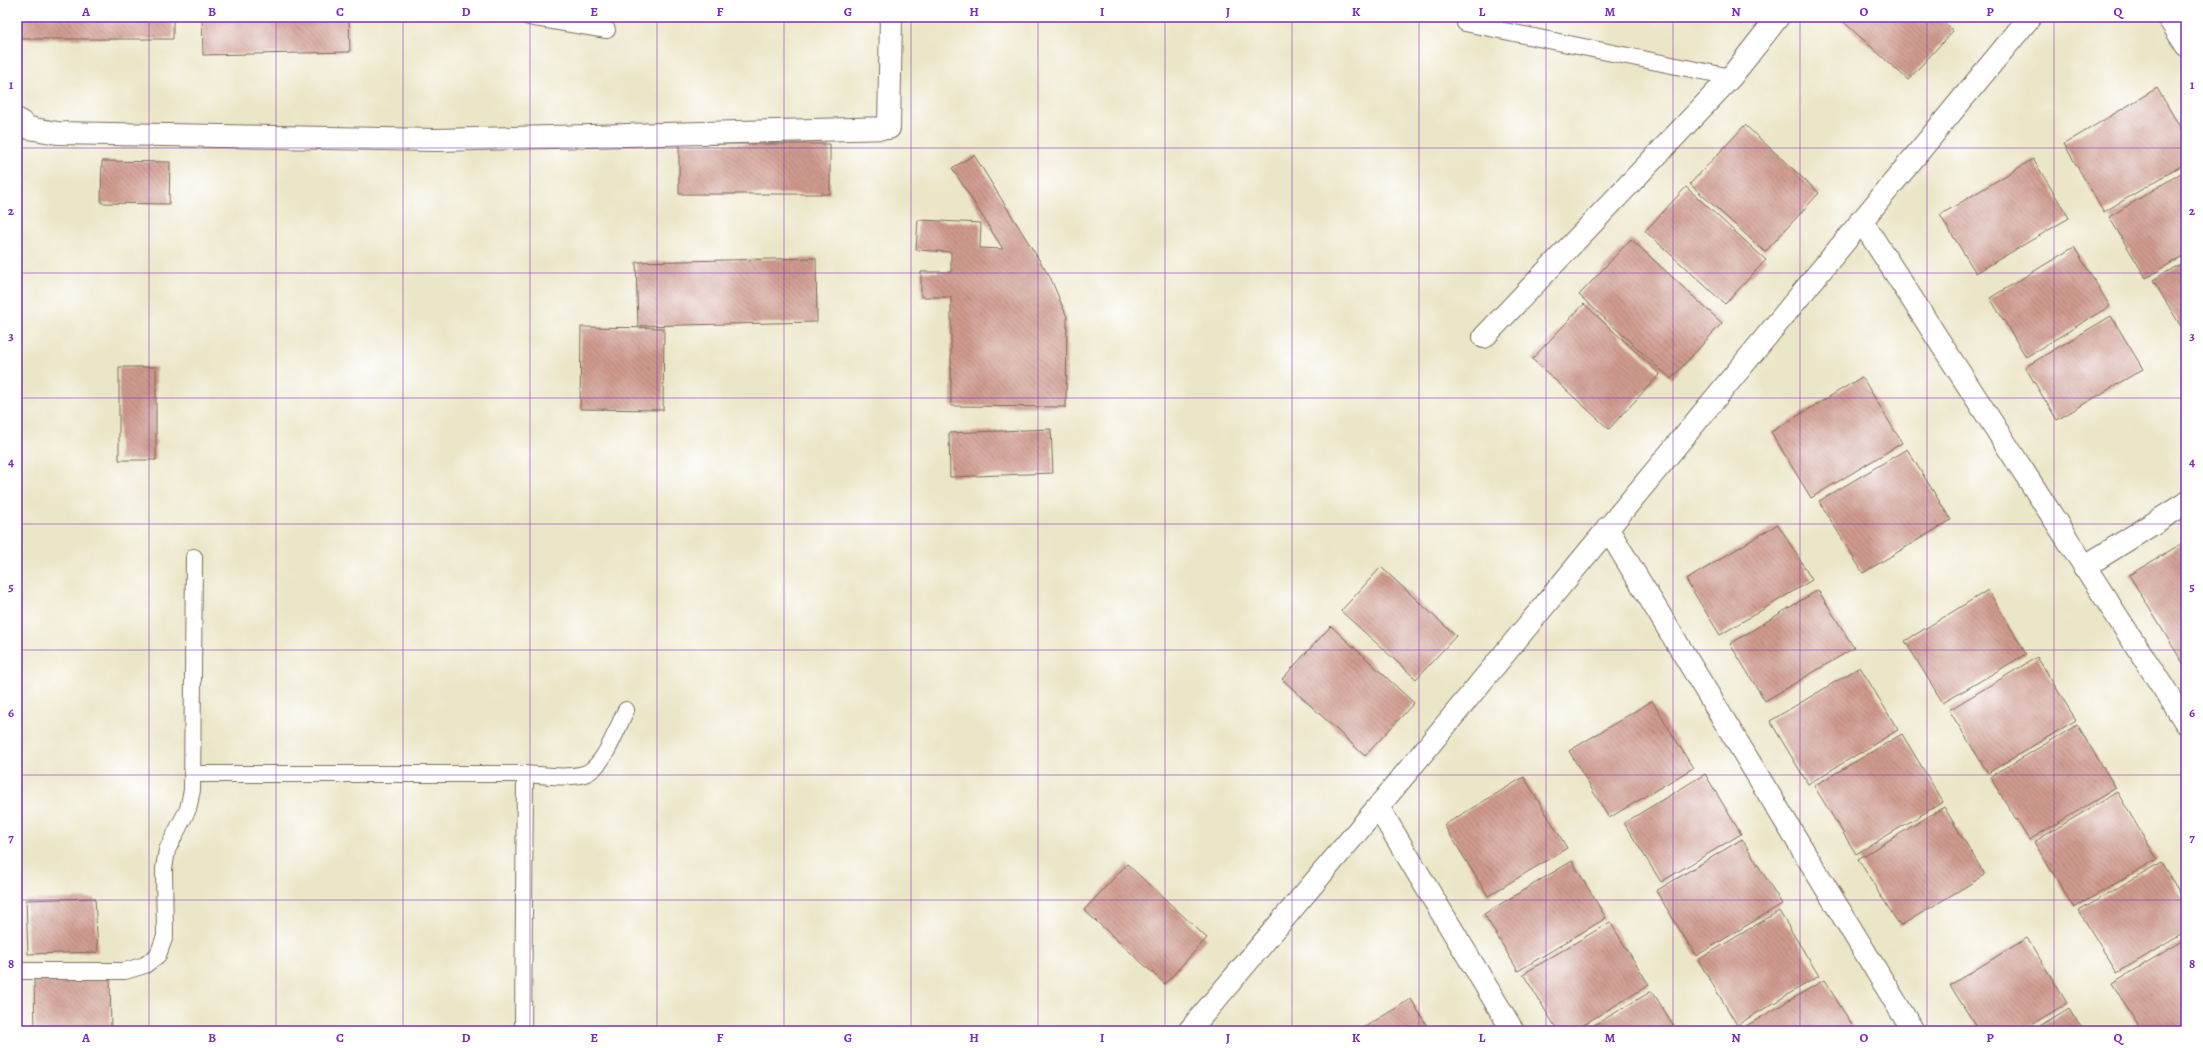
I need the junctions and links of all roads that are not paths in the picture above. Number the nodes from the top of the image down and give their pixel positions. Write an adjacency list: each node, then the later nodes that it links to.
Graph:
1 (529, 17): 7 (lane)
2 (891, 17): 10 (street)
3 (1778, 17): 9 (street)
4 (2030, 17): 11 (street)
5 (2168, 17): 8 (street)
6 (1465, 23): 9 (lane)
7 (607, 30)
8 (2186, 45)
9 (1731, 77): 12 (street)
10 (17, 119)
11 (1861, 220): 14 (street); 16 (street)
12 (1484, 337)
13 (2186, 503): 16 (street)
14 (1607, 528): 21 (street); 26 (street)
15 (194, 557): 19 (lane)
16 (2084, 567): 18 (street)
17 (626, 710): 20 (lane)
18 (2186, 723)
19 (192, 774): 20 (lane); 22 (lane)
20 (525, 774): 23 (lane)
21 (1378, 807): 24 (street); 25 (street)
22 (17, 971)
23 (524, 1031)
24 (1189, 1031)
25 (1512, 1031)
26 (1913, 1031)

